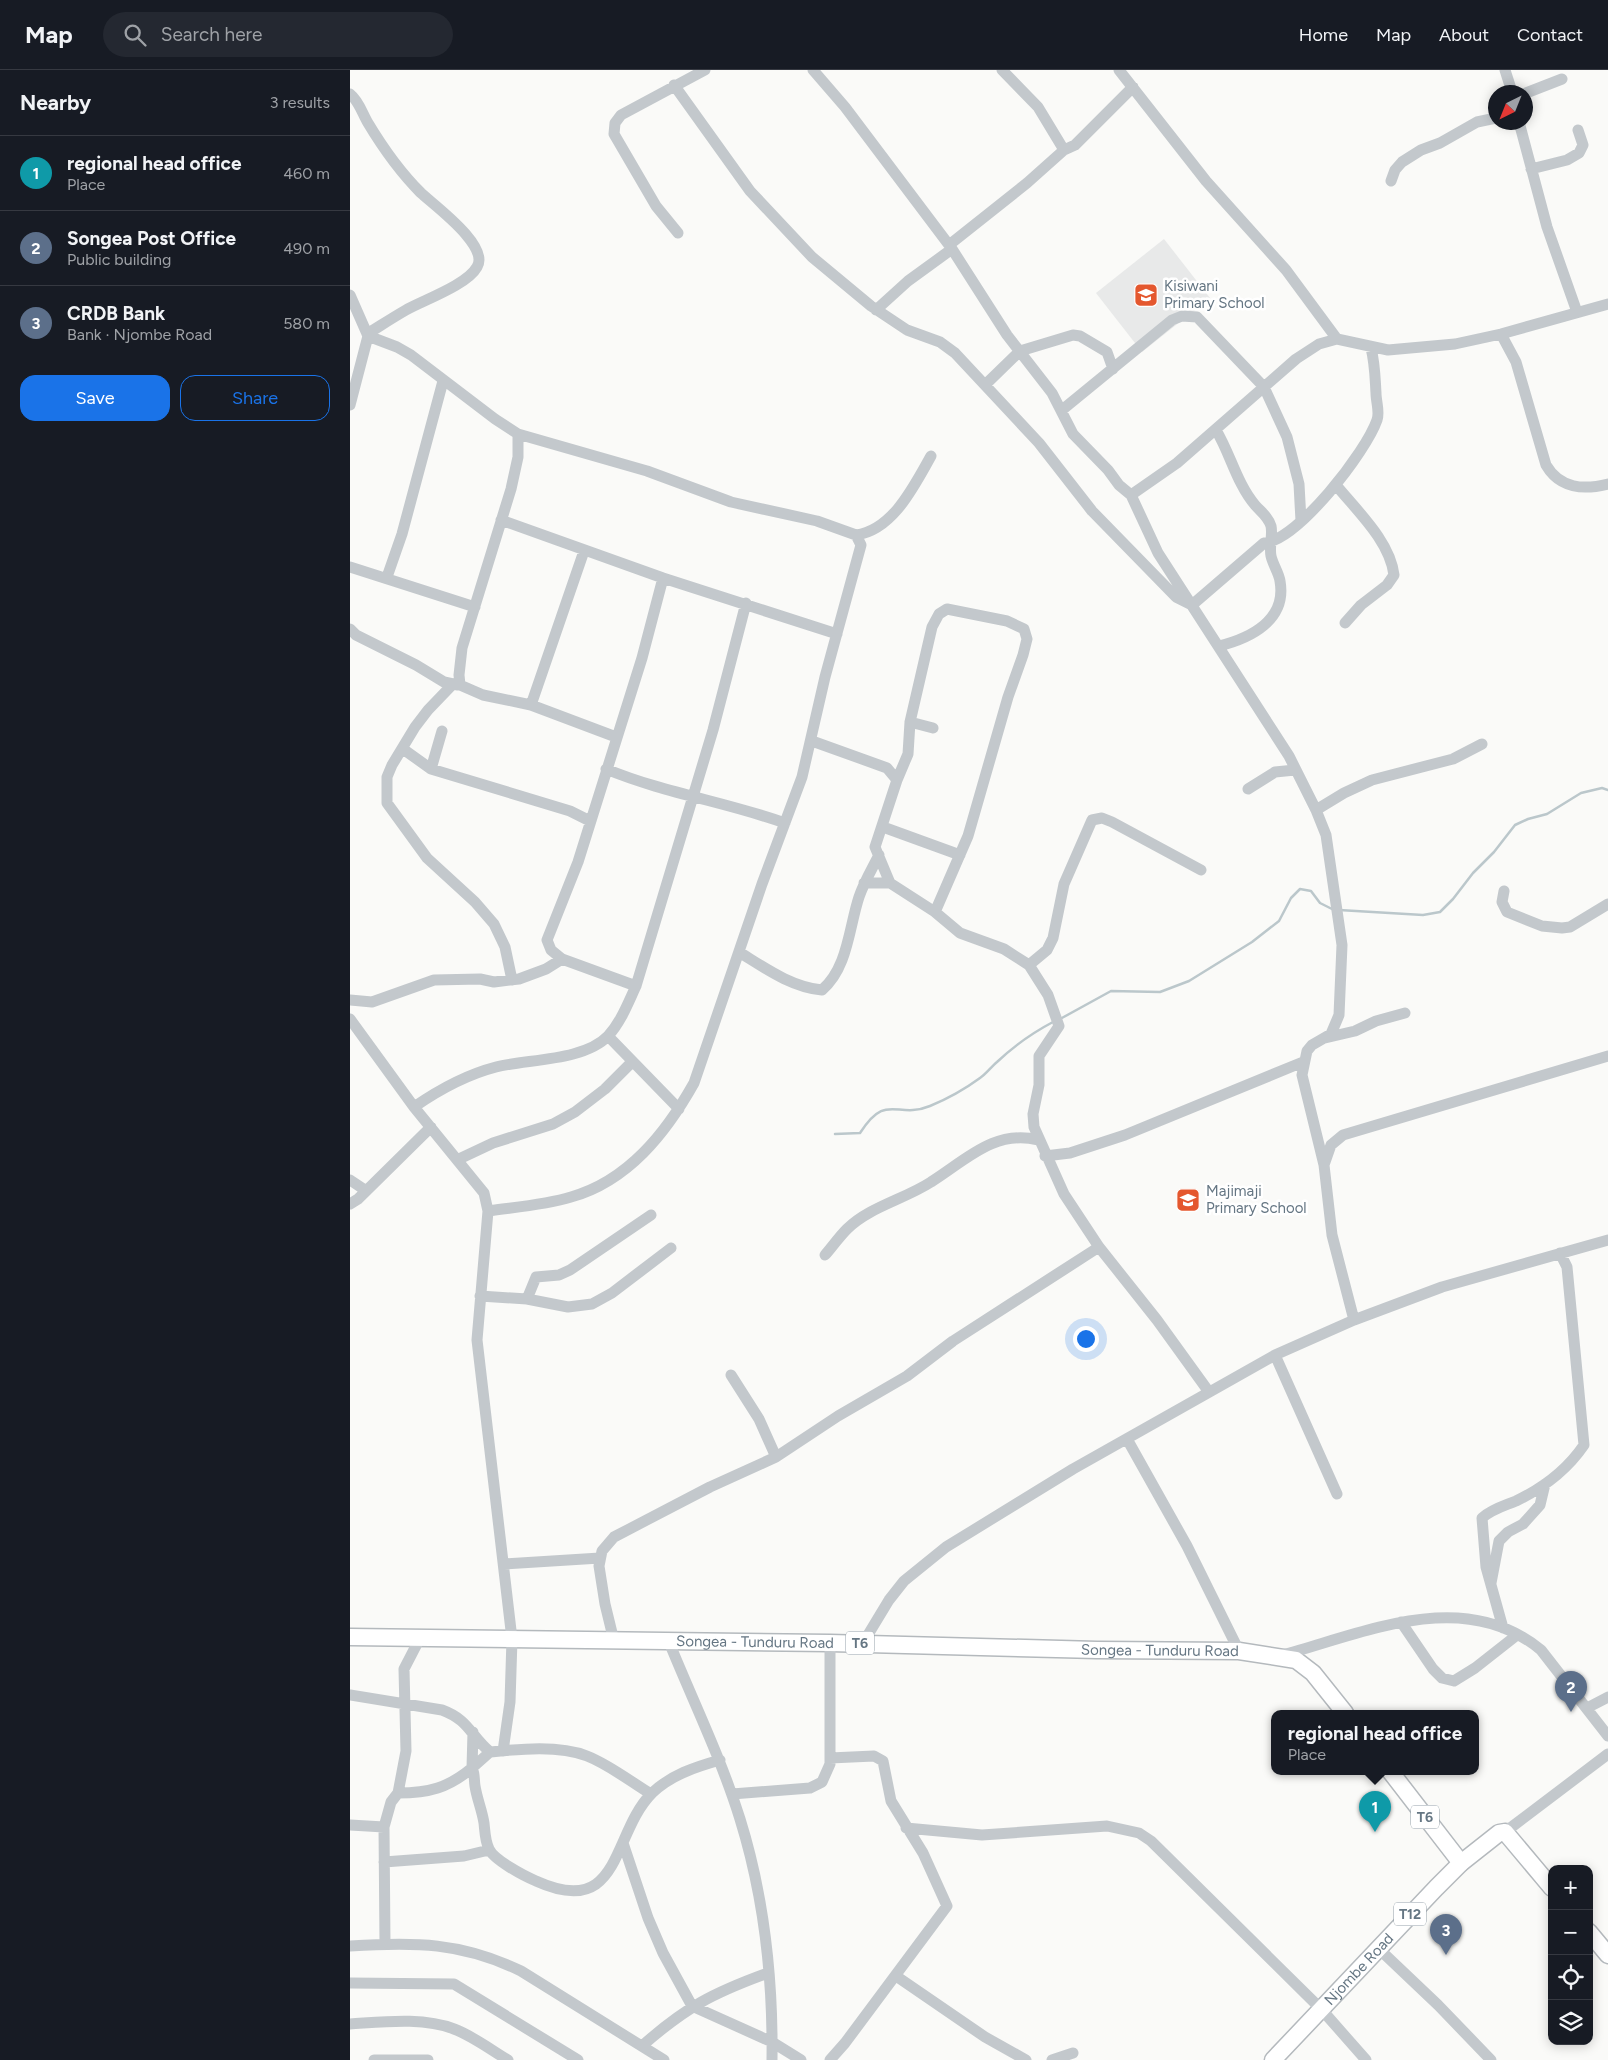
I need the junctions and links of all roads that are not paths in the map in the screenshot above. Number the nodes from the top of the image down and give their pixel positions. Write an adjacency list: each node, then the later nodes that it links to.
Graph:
1 (705, 70): 7 (street)
2 (813, 70): 19 (street)
3 (1119, 70): 9 (street)
4 (1505, 70): 8 (street)
5 (1008, 73): 15 (street)
6 (1562, 79): 10 (street)
7 (674, 85): 18 (street); 22 (street)
8 (1510, 85)
9 (1133, 87): 15 (street); 26 (street)
10 (1533, 90)
11 (350, 94): 25 (street)
12 (1488, 120): 17 (street)
13 (1521, 130): 16 (street)
14 (1578, 130): 16 (street)
15 (1064, 150): 19 (street)
16 (1531, 169): 23 (street)
17 (1391, 180)
18 (678, 233)
19 (950, 247): 22 (street); 28 (street)
20 (350, 295): 25 (street)
21 (1608, 304): 23 (street)
22 (876, 310): 31 (street)
23 (1577, 312): 24 (street)
24 (1501, 334): 27 (street); 38 (street)
25 (367, 335): 30 (street); 33 (street)
26 (1337, 339): 27 (street); 32 (street)
27 (1371, 348): 39 (street)
28 (1020, 352): 29 (street); 31 (street); 34 (street)
29 (1113, 369): 32 (street); 34 (street)
30 (443, 381): 36 (street); 47 (street)
31 (986, 384): 50 (street)
32 (1264, 387): 35 (street); 42 (street)
33 (350, 405)
34 (1062, 410): 40 (street)
35 (1216, 430): 40 (street); 44 (street)
36 (518, 434): 41 (street); 43 (street)
37 (931, 456): 43 (street)
38 (1608, 484)
39 (1336, 485): 42 (street); 52 (street)
40 (1131, 495): 50 (street)
41 (501, 520): 45 (street); 51 (street)
42 (1301, 521): 44 (street)
43 (856, 535): 54 (street)
44 (1270, 543): 50 (street); 55 (street)
45 (584, 551): 48 (street); 57 (street)
46 (350, 567): 47 (street)
47 (387, 577): 51 (street)
48 (663, 578): 49 (street); 61 (street)
49 (746, 603): 54 (street); 72 (street)
50 (1192, 605): 55 (street)
51 (475, 607): 56 (street)
52 (1345, 623)
53 (350, 629): 56 (street)
54 (837, 634): 62 (street)
55 (1219, 646): 69 (street)
56 (456, 685): 57 (street); 64 (street)
57 (531, 705): 61 (street)
58 (910, 722): 59 (street); 65 (street); 78 (street)
59 (932, 728)
60 (442, 730): 67 (street)
61 (616, 737): 68 (street)
62 (812, 741): 66 (street); 75 (street)
63 (1482, 744): 73 (street)
64 (402, 749): 67 (street); 88 (street)
65 (908, 754): 66 (street); 70 (street)
66 (887, 768): 70 (street)
67 (430, 769): 74 (street)
68 (606, 770): 72 (street); 74 (street)
69 (1295, 770): 71 (street); 73 (street)
70 (896, 780): 76 (street)
71 (1248, 789)
72 (692, 795): 75 (street); 89 (street)
73 (1316, 810): 94 (street)
74 (590, 821): 86 (street)
75 (785, 823): 85 (street)
76 (883, 827): 77 (street); 78 (street)
77 (879, 855): 80 (street); 81 (street)
78 (960, 855): 84 (street)
79 (1201, 870): 87 (street)
80 (864, 883): 81 (street); 85 (street)
81 (890, 883): 84 (street)
82 (1504, 891): 83 (street)
83 (1608, 904)
84 (935, 912): 87 (street)
85 (740, 952): 99 (street)
86 (562, 959): 88 (street); 89 (street)
87 (1029, 965): 101 (street)
88 (512, 980): 90 (street)
89 (636, 986): 93 (street)
90 (350, 1000)
91 (1404, 1013): 94 (street)
92 (350, 1019): 98 (street)
93 (608, 1036): 96 (street); 98 (street)
94 (1325, 1038): 97 (street)
95 (1608, 1056): 104 (street)
96 (632, 1062): 99 (street); 103 (street)
97 (1303, 1062): 102 (street); 104 (street)
98 (414, 1107): 100 (street)
99 (680, 1109): 108 (street)
100 (431, 1127): 103 (street); 106 (street)
101 (1038, 1140): 102 (street); 114 (street)
102 (1045, 1156): 111 (street)
103 (459, 1160): 108 (street)
104 (1324, 1165): 117 (street)
105 (350, 1180): 106 (street)
106 (365, 1190): 107 (street)
107 (350, 1204)
108 (488, 1211): 115 (street)
109 (651, 1216): 116 (street)
110 (1608, 1240): 113 (street)
111 (1099, 1247): 120 (street); 122 (street)
112 (671, 1248): 116 (street)
113 (1560, 1253): 117 (street); 123 (street)
114 (825, 1256)
115 (480, 1296): 116 (street); 126 (street)
116 (527, 1300)
117 (1354, 1320): 118 (street)
118 (1275, 1355): 120 (street); 124 (street)
119 (731, 1375): 122 (street)
120 (1209, 1392): 121 (street)
121 (1127, 1439): 137 (street); 138 (street)
122 (776, 1457): 125 (street)
123 (1545, 1484): 127 (street); 127 (street)
124 (1337, 1494)
125 (600, 1558): 126 (street); 134 (street)
126 (504, 1564): 132 (street)
127 (1491, 1585): 129 (street)
128 (1401, 1622): 129 (street); 130 (street); 139 (street)
129 (1503, 1628): 130 (street)
130 (1517, 1635): 143 (street)
131 (350, 1637): 133 (highway, Songea - Tunduru Road / T6)
132 (512, 1639): 133 (highway, Songea - Tunduru Road / T6); 134 (highway, Songea - Tunduru Road / T6); 147 (street)
133 (419, 1640): 142 (street)
134 (614, 1641): 135 (highway, Songea - Tunduru Road / T6)
135 (669, 1642): 136 (highway, Songea - Tunduru Road / T6); 151 (street)
136 (830, 1642): 137 (highway, Songea - Tunduru Road / T6); 150 (street)
137 (863, 1644): 138 (highway, Songea - Tunduru Road / T6)
138 (1239, 1651): 139 (highway, Songea - Tunduru Road / T6)
139 (1278, 1656): 144 (highway, Songea - Tunduru Road / T6)
140 (350, 1695): 142 (street)
141 (1608, 1697): 143 (street)
142 (405, 1705): 145 (street); 154 (street)
143 (1587, 1708): 146 (street)
144 (1342, 1710)
145 (472, 1732): 148 (street); 152 (street)
146 (1608, 1736)
147 (503, 1751): 148 (street); 155 (street)
148 (490, 1752): 152 (street)
149 (1608, 1754): 160 (street)
150 (830, 1758): 156 (street); 159 (street)
151 (720, 1760): 155 (street); 156 (street)
152 (472, 1768): 154 (street); 162 (street)
153 (1393, 1775): 164 (highway, T6)
154 (398, 1793): 158 (street)
155 (652, 1794): 161 (street)
156 (732, 1794): 171 (street)
157 (350, 1825): 158 (street)
158 (384, 1827): 163 (street)
159 (906, 1828): 172 (street); 175 (street)
160 (1505, 1832): 164 (highway, Njombe Road / T12); 165 (highway)
161 (623, 1843): 162 (street); 174 (street)
162 (489, 1850): 163 (street)
163 (384, 1862): 167 (street)
164 (1461, 1863): 169 (highway, Njombe Road / T12)
165 (1548, 1883)
166 (1593, 1937): 170 (highway)
167 (385, 1944): 168 (street); 178 (street)
168 (350, 1946)
169 (1378, 1948): 175 (highway, Njombe Road / T12); 192 (street)
170 (1608, 1955)
171 (768, 1973): 174 (street); 177 (street)
172 (896, 1976): 187 (street); 188 (street)
173 (350, 1983): 184 (street)
174 (692, 2006): 177 (street); 178 (street)
175 (1322, 2010): 190 (highway, Njombe Road / T12); 191 (street)
176 (350, 2024): 183 (street)
177 (772, 2042): 185 (street); 186 (street)
178 (642, 2046): 180 (street)
179 (1073, 2052): 189 (street)
180 (657, 2058)
181 (374, 2060): 182 (street)
182 (428, 2060)
183 (508, 2060)
184 (578, 2060)
185 (772, 2060)
186 (801, 2060)
187 (830, 2060)
188 (1026, 2060)
189 (1052, 2060)
190 (1273, 2060)
191 (1366, 2060)
192 (1491, 2060)

